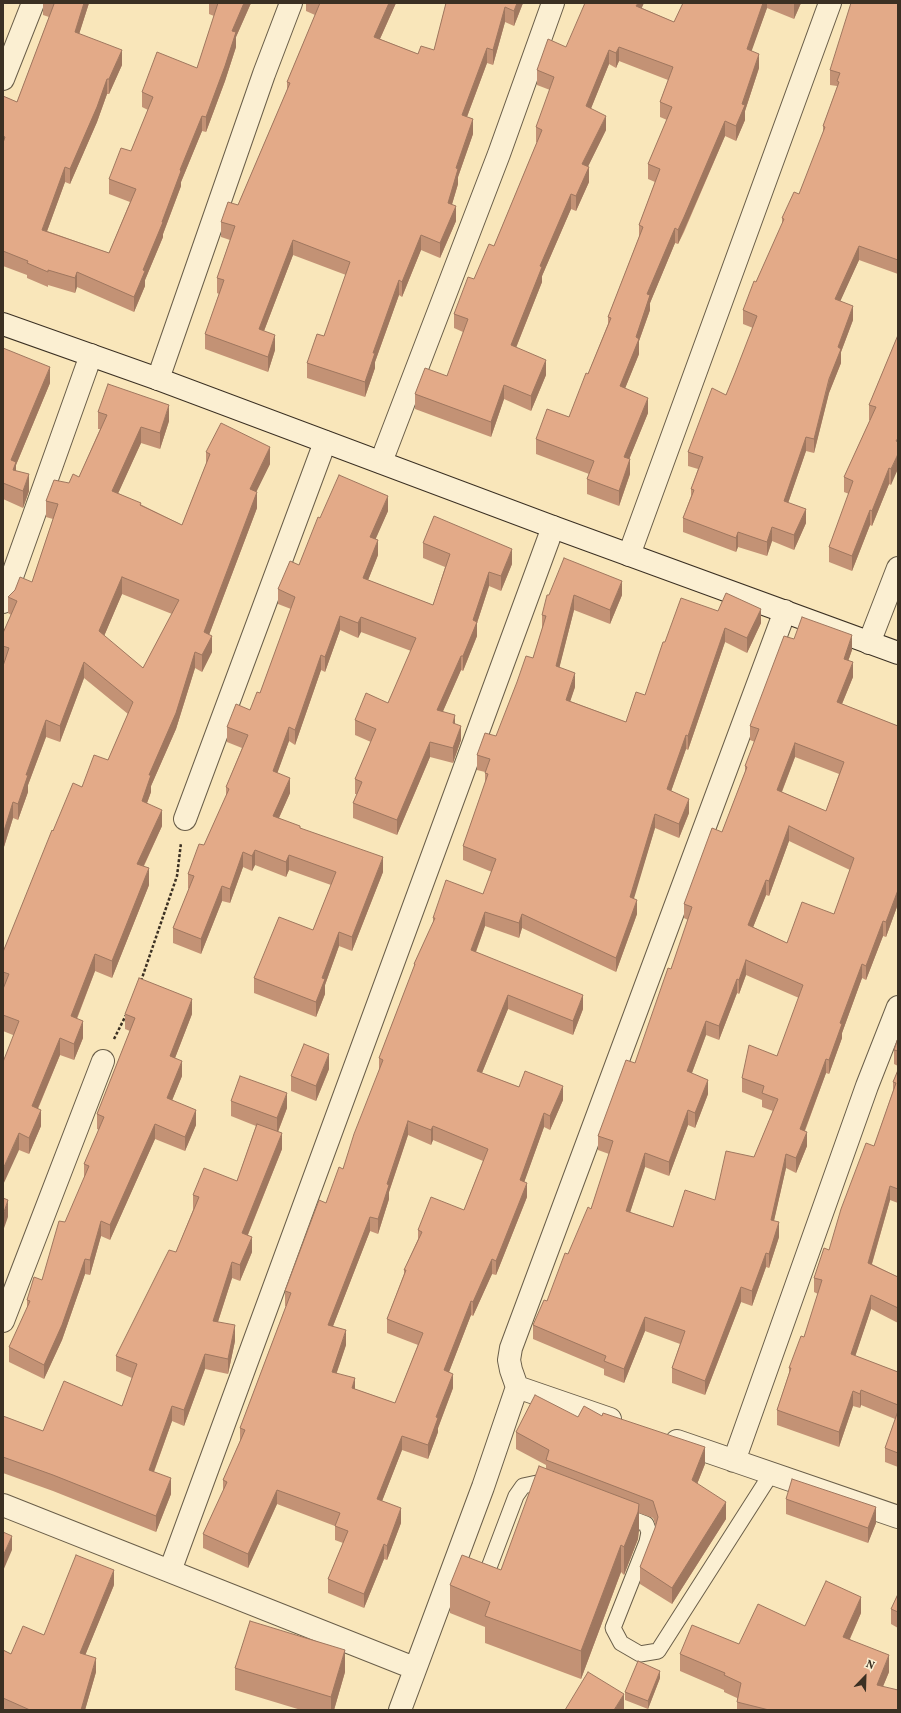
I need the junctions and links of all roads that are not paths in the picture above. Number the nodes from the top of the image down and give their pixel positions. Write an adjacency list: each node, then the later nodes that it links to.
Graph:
1 (33, 3): 5 (street)
2 (291, 3): 8 (street)
3 (553, 3): 10 (street)
4 (830, 3): 12 (street)
5 (3, 79)
6 (3, 324): 7 (street)
7 (91, 355): 8 (street); 14 (street)
8 (158, 380): 9 (street)
9 (325, 442): 10 (street); 18 (street)
10 (381, 462): 11 (street)
11 (553, 527): 12 (street); 31 (street)
12 (629, 555): 15 (street)
13 (898, 568): 16 (street)
14 (3, 602)
15 (785, 611): 16 (street); 22 (street)
16 (869, 643): 17 (street)
17 (898, 653)
18 (184, 819)
19 (898, 1007): 25 (street)
20 (103, 1061): 21 (street)
21 (3, 1321)
22 (517, 1387): 23 (street); 33 (street)
23 (629, 1425)
24 (659, 1435): 25 (street)
25 (734, 1461): 26 (street)
26 (771, 1474): 29 (lane); 30 (street)
27 (566, 1494): 32 (lane)
28 (3, 1505): 31 (street)
29 (609, 1510)
30 (898, 1517)
31 (170, 1570): 33 (street)
32 (488, 1570)
33 (414, 1668): 34 (street)
34 (400, 1710)

